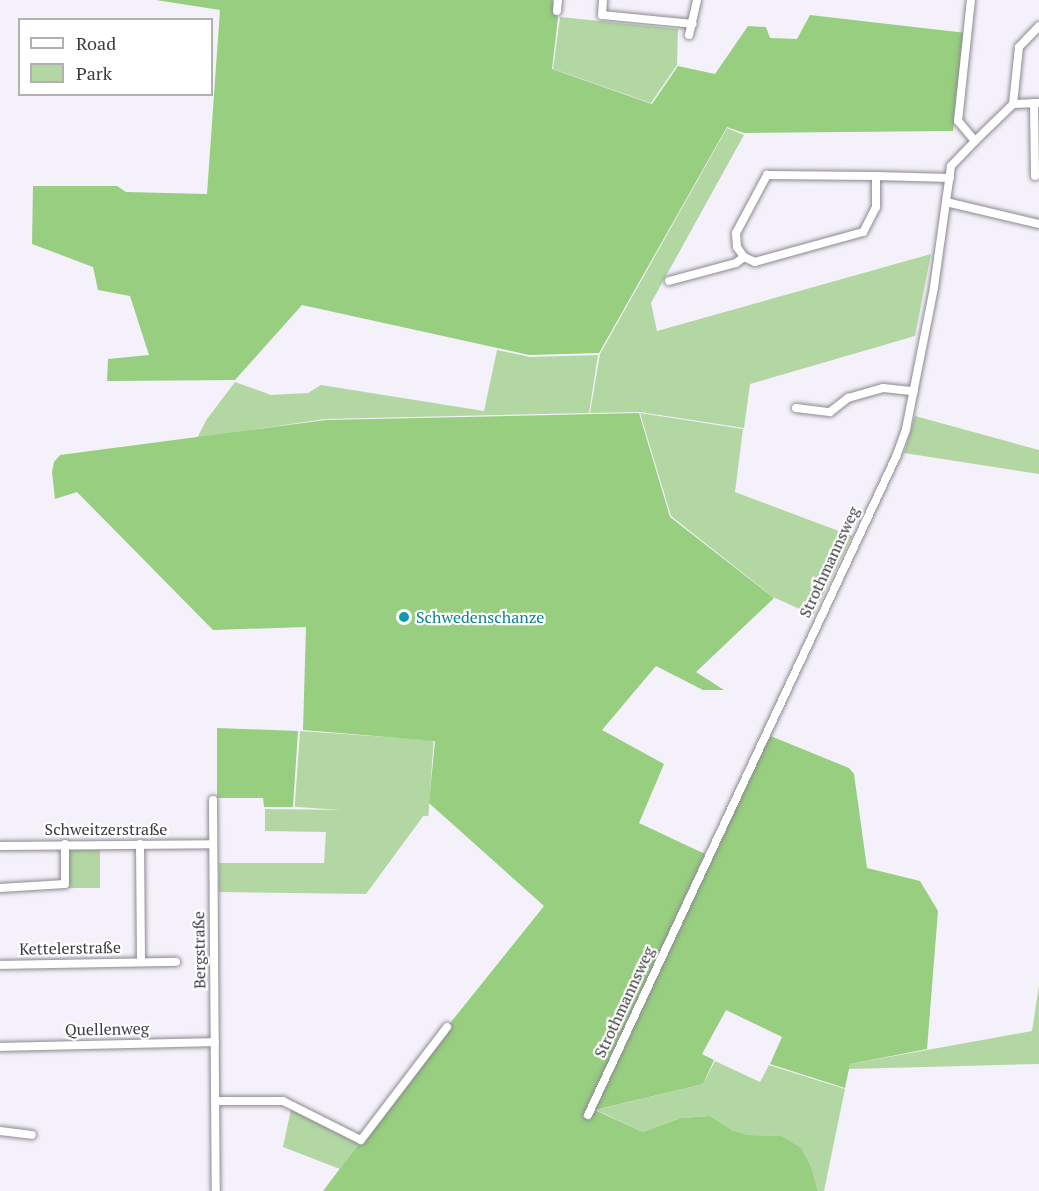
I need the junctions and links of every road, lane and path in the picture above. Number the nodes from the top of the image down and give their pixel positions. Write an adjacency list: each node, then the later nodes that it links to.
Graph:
1 (558, 0): 5 (street)
2 (603, 0): 6 (street)
3 (697, 0): 6 (street)
4 (971, 0): 11 (street)
5 (557, 11)
6 (693, 24): 8 (street)
7 (1039, 26): 10 (street)
8 (689, 35)
9 (1037, 103): 10 (street); 13 (street)
10 (1013, 104): 11 (street, Strothmannsweg)
11 (975, 141): 14 (street, Strothmannsweg)
12 (876, 176): 14 (street); 17 (street); 17 (street)
13 (1035, 176)
14 (950, 178): 15 (street, Strothmannsweg)
15 (946, 202): 16 (street); 19 (street, Strothmannsweg)
16 (1039, 224)
17 (744, 257): 18 (street)
18 (669, 281)
19 (914, 391): 20 (street); 34 (street, Strothmannsweg)
20 (796, 408)
21 (213, 800): 24 (street, Bergstraße)
22 (65, 844): 23 (street, Schweitzerstraße); 25 (street, Schweitzerstraße); 26 (street)
23 (140, 844): 24 (street, Schweitzerstraße); 27 (street, Kettelerstraße)
24 (213, 844): 31 (street, Bergstraße)
25 (0, 846)
26 (0, 888)
27 (141, 961): 28 (street, Kettelerstraße); 29 (street, Kettelerstraße)
28 (176, 962)
29 (0, 965)
30 (447, 1027): 33 (street)
31 (215, 1042): 32 (street, Quellenweg); 33 (street, Bergstraße)
32 (0, 1047)
33 (216, 1101): 37 (street, Bergstraße)
34 (588, 1115)
35 (0, 1131): 36 (street)
36 (32, 1135)
37 (216, 1191)

